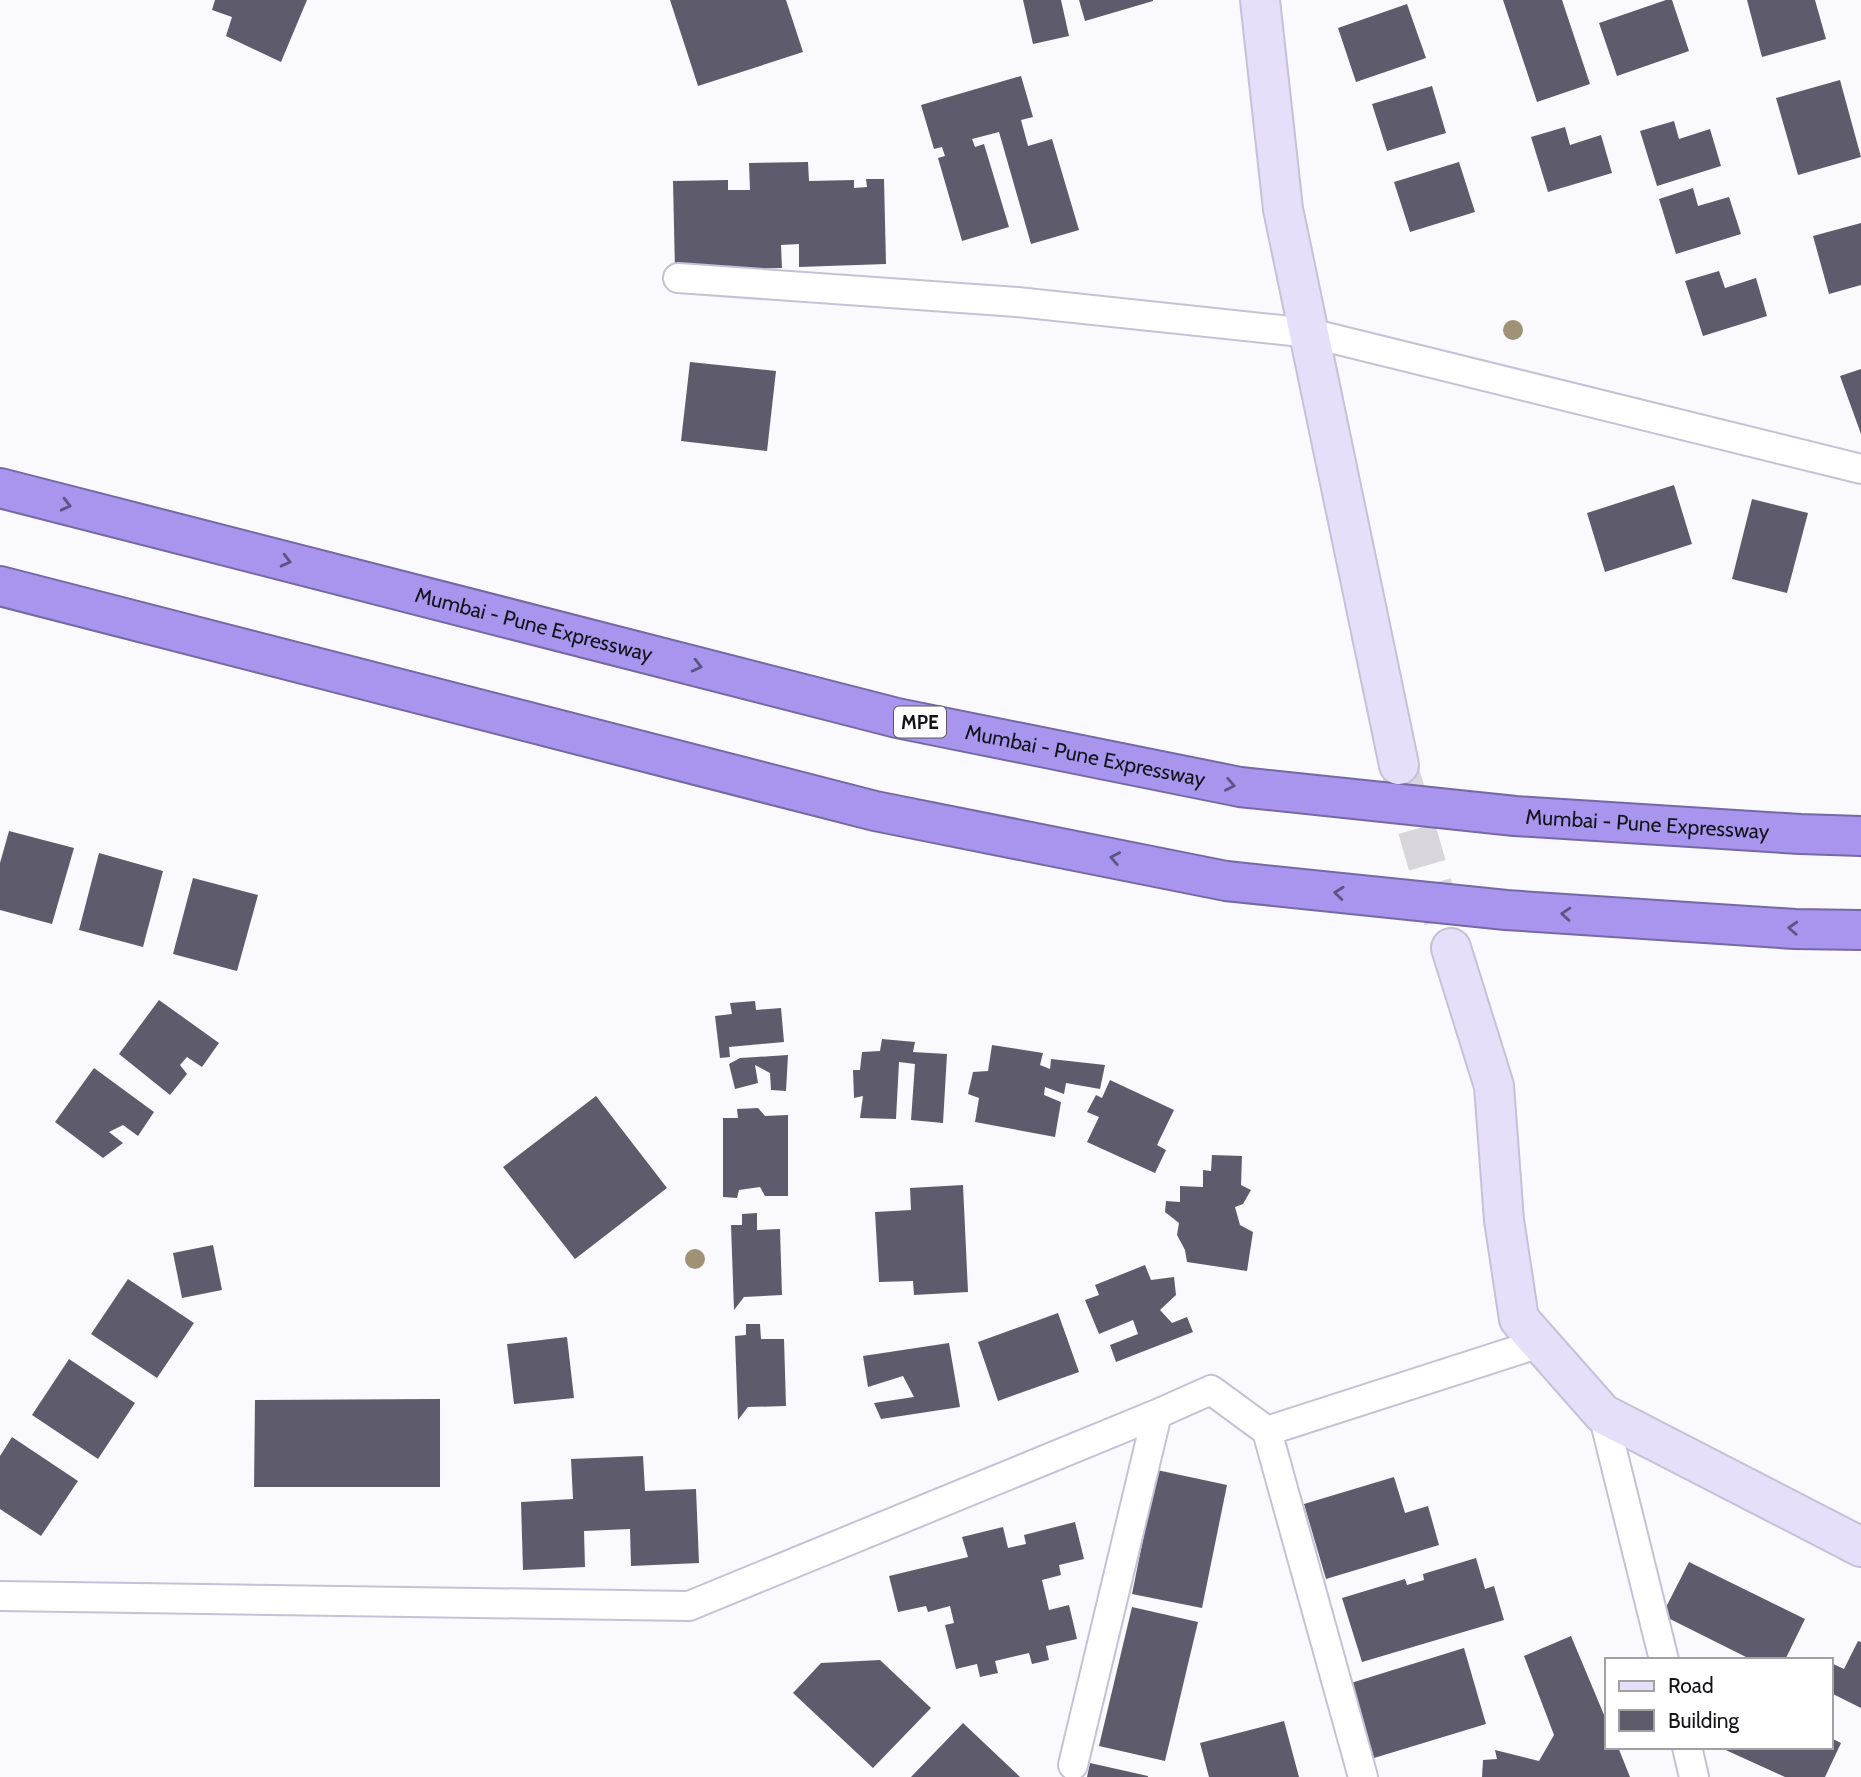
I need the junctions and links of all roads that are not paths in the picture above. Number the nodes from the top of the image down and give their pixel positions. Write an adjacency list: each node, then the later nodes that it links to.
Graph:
1 (1260, 0): 3 (street)
2 (678, 278): 3 (street)
3 (1310, 333): 4 (street); 7 (street)
4 (1861, 470)
5 (0, 488): 8 (highway, Mumbai - Pune Expressway / MPE, one-way to 8)
6 (0, 586): 9 (highway, one-way to 6)
7 (1399, 765)
8 (1861, 836)
9 (1861, 930)
10 (1451, 948): 11 (street)
11 (1540, 1343): 13 (street); 14 (street)
12 (1157, 1414): 14 (street); 16 (street); 19 (street)
13 (1603, 1415): 15 (street); 17 (street)
14 (1267, 1431): 20 (street)
15 (1861, 1547)
16 (0, 1595)
17 (1664, 1658)
18 (1687, 1749): 21 (street)
19 (1073, 1765)
20 (1363, 1777)
21 (1694, 1777)

